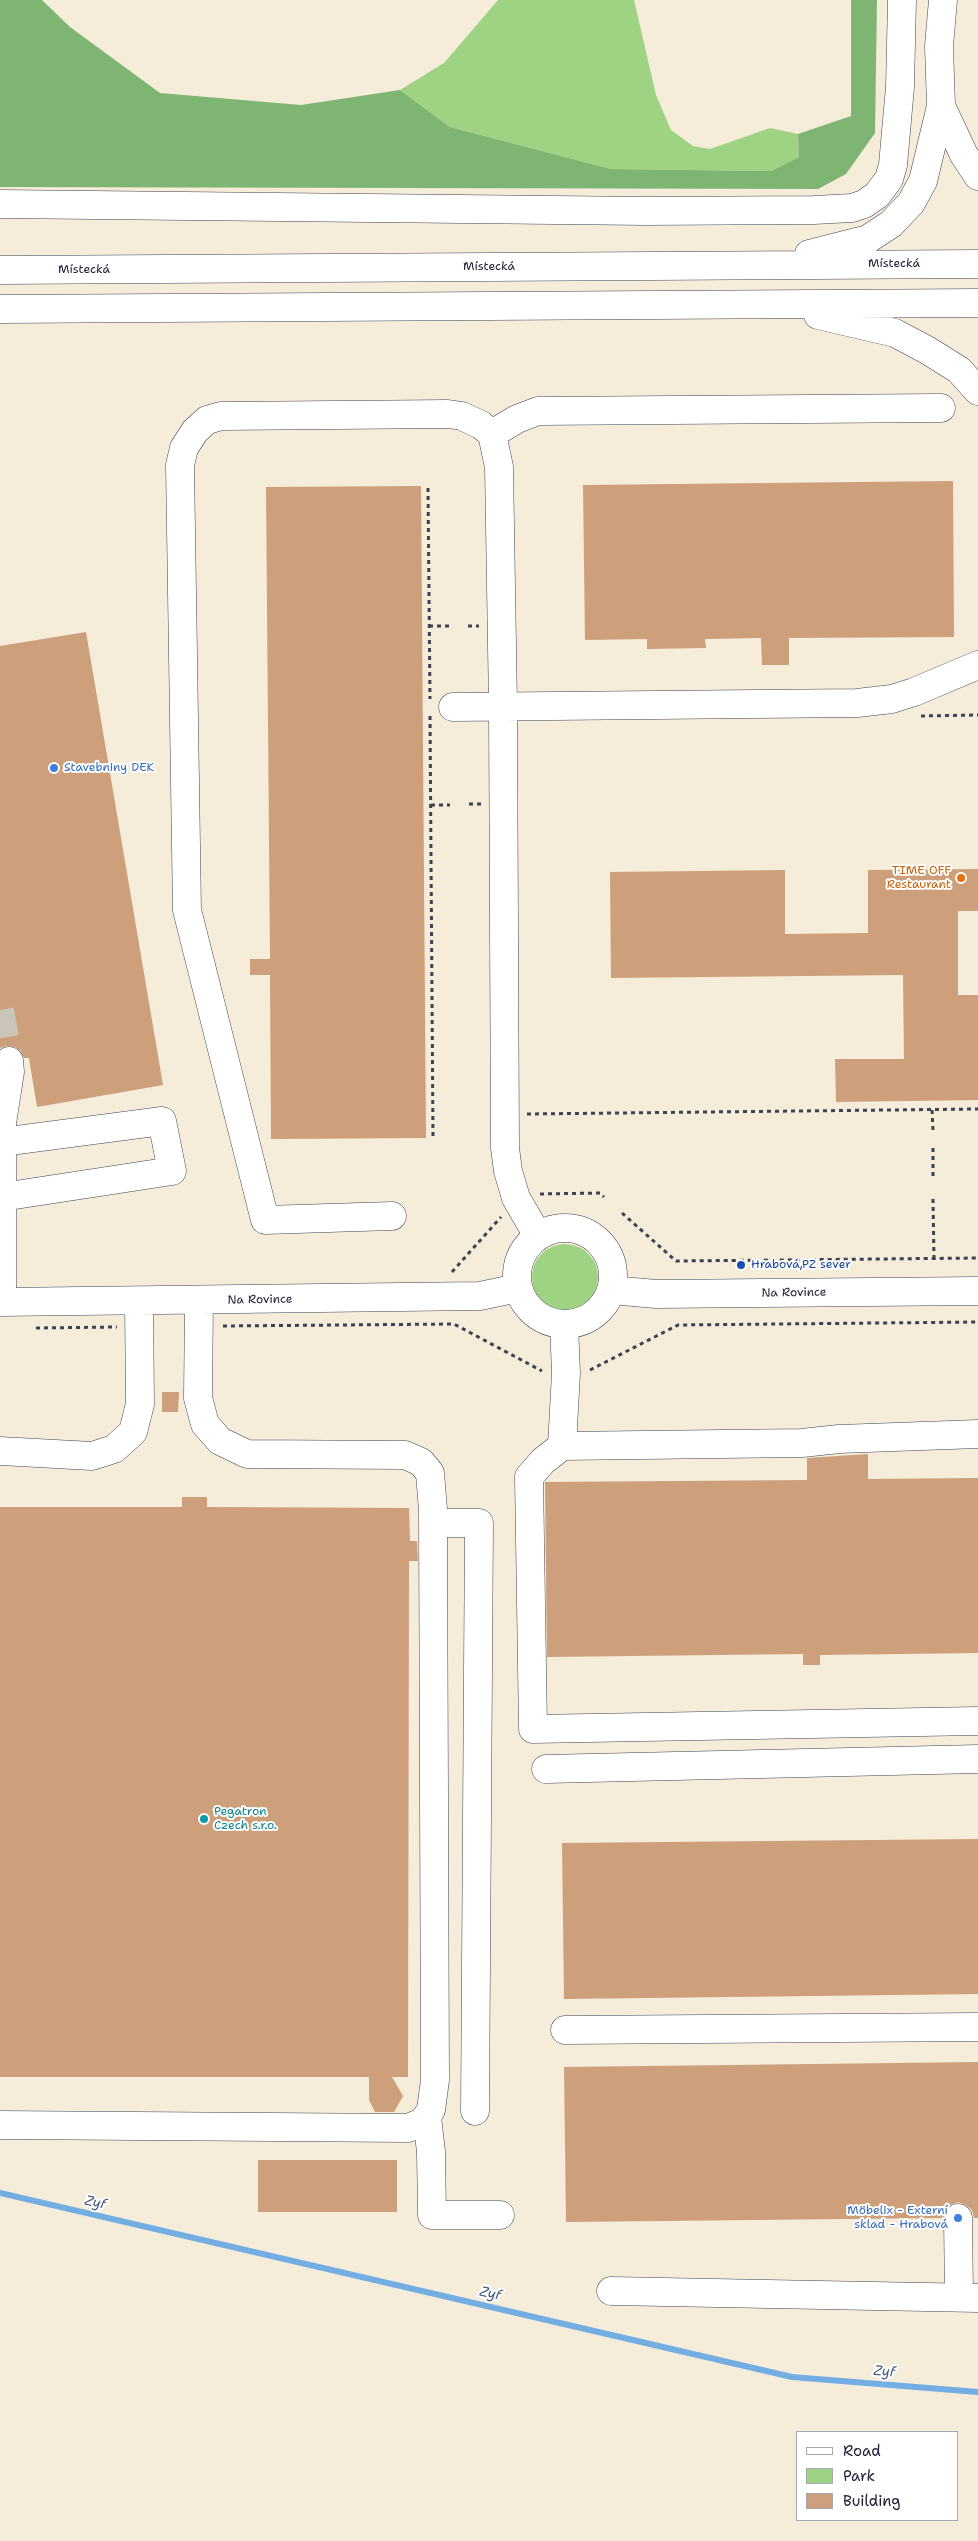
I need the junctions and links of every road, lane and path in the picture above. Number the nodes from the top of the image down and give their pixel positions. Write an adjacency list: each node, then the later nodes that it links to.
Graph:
1 (902, 0): 5 (main road)
2 (943, 0): 3 (main road)
3 (941, 106): 4 (main road); 7 (main road)
4 (978, 176)
5 (0, 204)
6 (978, 264): 7 (main road, Místecká)
7 (740, 265): 8 (main road, Místecká)
8 (0, 270)
9 (978, 303): 10 (main road)
10 (747, 304): 11 (main road); 12 (main road)
11 (0, 309)
12 (978, 391)
13 (941, 408): 14 (main road)
14 (492, 434): 19 (main road); 38 (main road)
15 (428, 488): 16 (path)
16 (429, 626): 17 (path); 20 (path)
17 (449, 626)
18 (978, 665): 19 (main road)
19 (503, 706): 20 (main road); 39 (main road)
20 (437, 709): 21 (path)
21 (430, 805): 22 (path); 28 (path)
22 (450, 805)
23 (8, 1061): 29 (main road)
24 (978, 1109): 25 (path)
25 (932, 1110): 26 (path); 27 (path)
26 (519, 1114)
27 (933, 1130)
28 (433, 1137)
29 (1, 1140): 33 (main road); 33 (main road)
30 (933, 1148): 31 (path)
31 (933, 1180)
32 (604, 1196): 34 (path)
33 (2, 1197): 46 (main road)
34 (533, 1198)
35 (933, 1199): 41 (path)
36 (504, 1213): 42 (path)
37 (622, 1213): 41 (path)
38 (392, 1216)
39 (538, 1236): 43 (main road); 44 (main road)
40 (978, 1258): 41 (path)
41 (934, 1259)
42 (452, 1280)
43 (518, 1288): 47 (main road, Na Rovince); 50 (main road)
44 (611, 1290): 45 (main road, Na Rovince); 50 (main road)
45 (978, 1290)
46 (1, 1302): 48 (main road, Na Rovince)
47 (199, 1313): 48 (main road, Na Rovince); 53 (path); 57 (main road)
48 (140, 1314): 51 (path); 56 (main road)
49 (978, 1322): 52 (path)
50 (564, 1324): 55 (main road)
51 (30, 1328)
52 (584, 1373)
53 (546, 1374)
54 (978, 1434): 55 (main road)
55 (562, 1446): 58 (main road)
56 (0, 1451)
57 (433, 1523): 63 (main road); 64 (main road)
58 (978, 1721)
59 (978, 1759): 60 (main road)
60 (546, 1769)
61 (978, 2027): 62 (main road)
62 (565, 2030)
63 (475, 2111)
64 (427, 2117): 65 (main road); 66 (main road)
65 (0, 2125)
66 (500, 2215)
67 (958, 2218): 69 (main road)
68 (611, 2290): 69 (main road)
69 (968, 2297)

